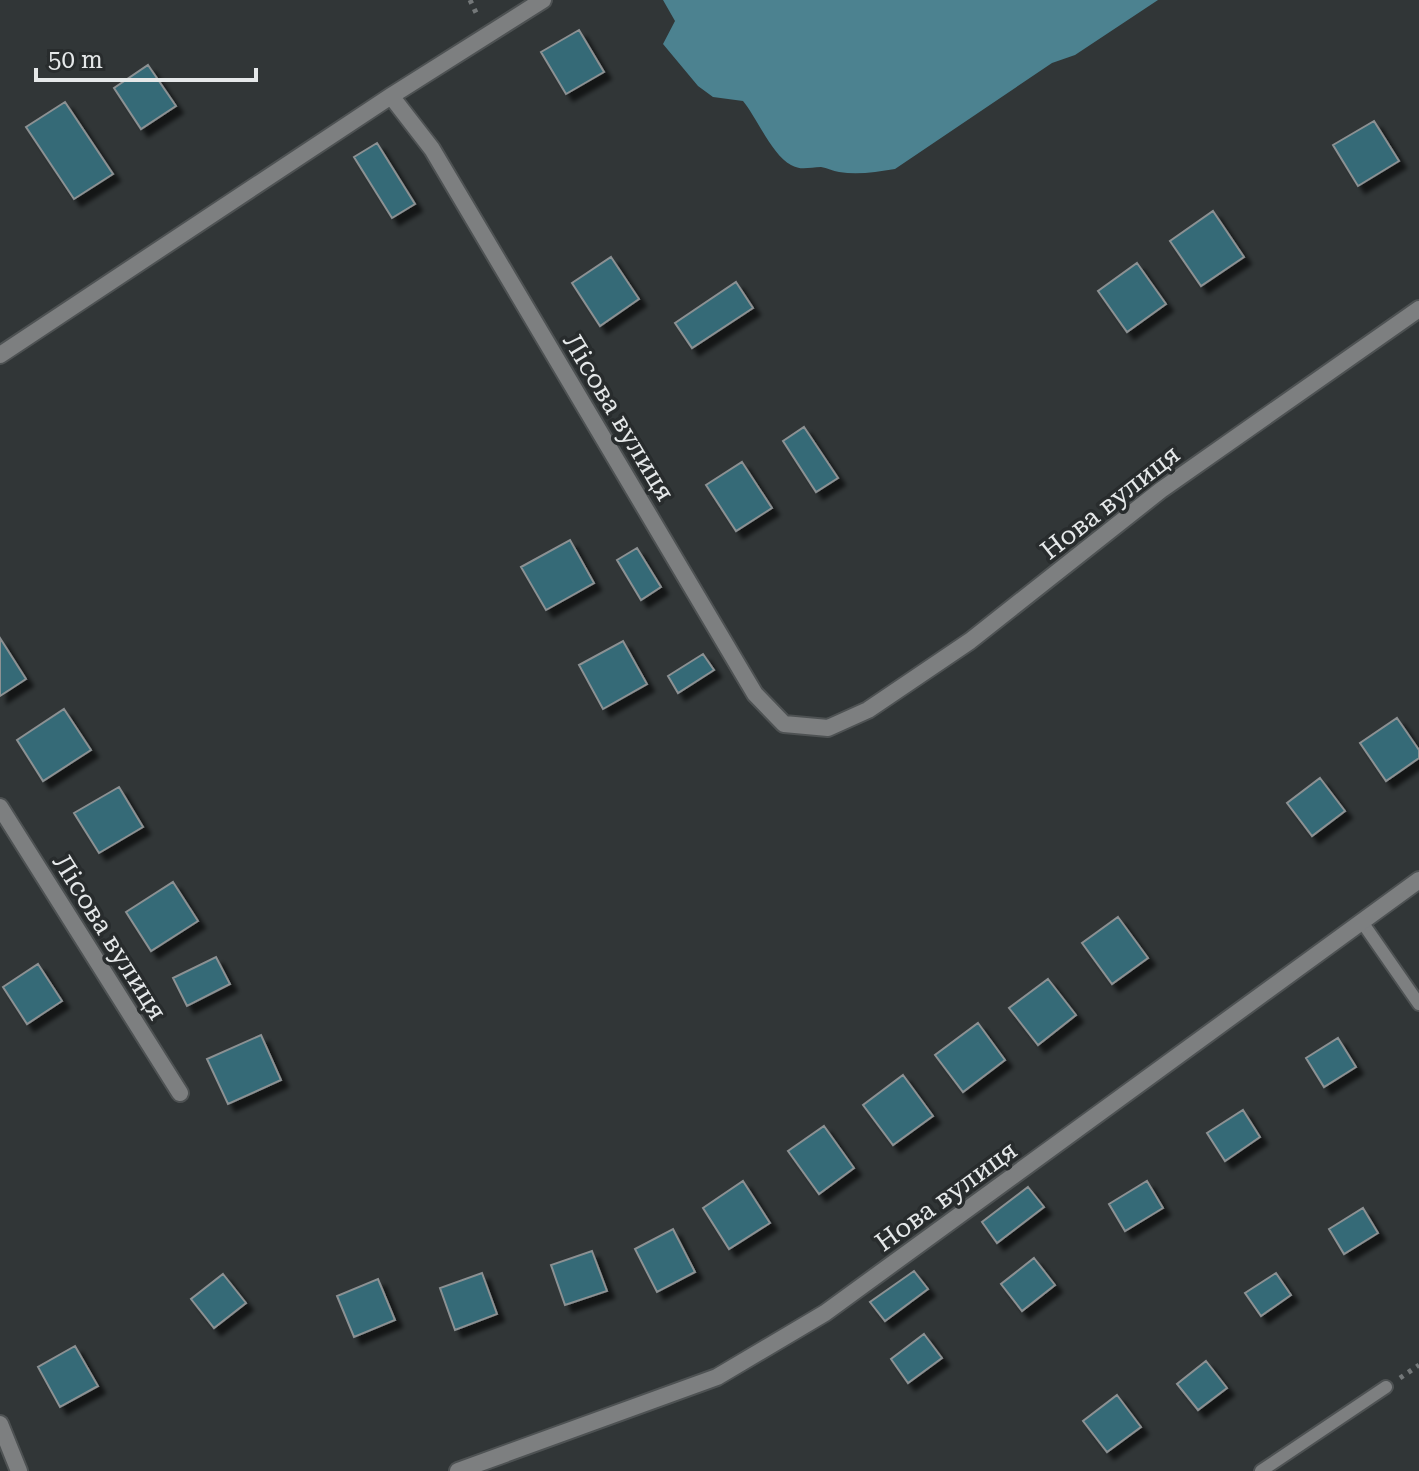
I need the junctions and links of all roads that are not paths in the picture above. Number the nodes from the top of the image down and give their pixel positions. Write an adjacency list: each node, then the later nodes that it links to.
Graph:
1 (543, 0): 2 (street)
2 (391, 96): 4 (street); 5 (street, Лісова вулиця)
3 (1419, 309): 5 (street, Нова вулиця)
4 (0, 355)
5 (828, 728)
6 (0, 807): 10 (street, Лісова вулиця)
7 (1419, 880): 8 (street, Нова вулиця)
8 (1362, 922): 9 (lane); 14 (street, Нова вулиця)
9 (1419, 1004)
10 (180, 1093)
11 (1386, 1387): 15 (lane)
12 (0, 1424): 13 (street)
13 (19, 1471)
14 (458, 1471)
15 (1261, 1471)

